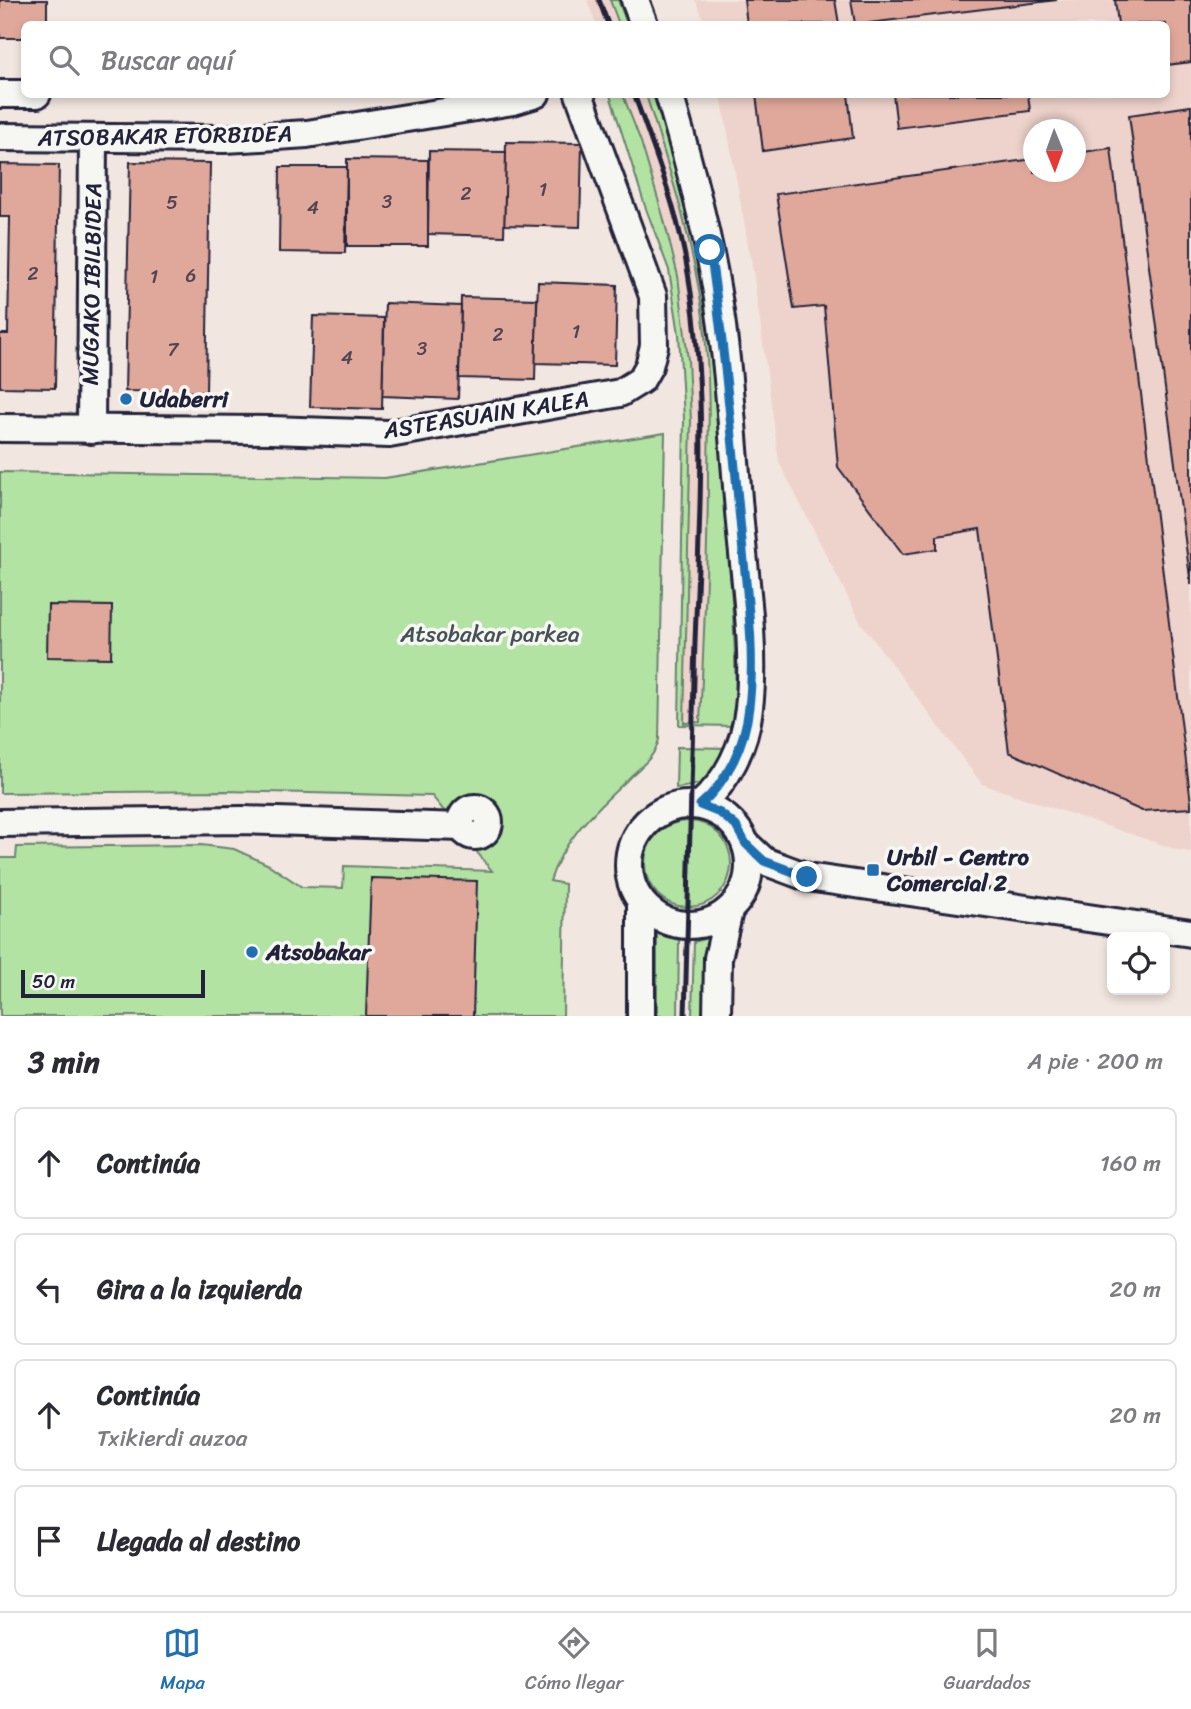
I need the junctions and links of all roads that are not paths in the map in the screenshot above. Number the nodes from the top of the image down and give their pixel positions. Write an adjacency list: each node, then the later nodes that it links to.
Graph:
1 (635, 0): 2 (street)
2 (643, 21)
3 (0, 94): 4 (street, ATSOBAKAR ETORBIDEA)
4 (21, 94)
5 (523, 98): 10 (street, ATSOBAKAR ETORBIDEA)
6 (564, 98): 8 (street)
7 (670, 98): 13 (street)
8 (582, 102): 12 (street, ASTEASUAIN KALEA)
9 (0, 137): 10 (street, ATSOBAKAR ETORBIDEA)
10 (93, 138): 12 (street, MUGAKO IBILBIDEA)
11 (0, 429): 12 (street, ASTEASUAIN KALEA)
12 (90, 430)
13 (700, 805): 16 (street); 17 (street)
14 (0, 823): 15 (street)
15 (461, 827)
16 (746, 844): 18 (street); 19 (street)
17 (641, 902): 18 (street); 20 (street)
18 (729, 911): 21 (street)
19 (1191, 933)
20 (641, 1016)
21 (717, 1016)

